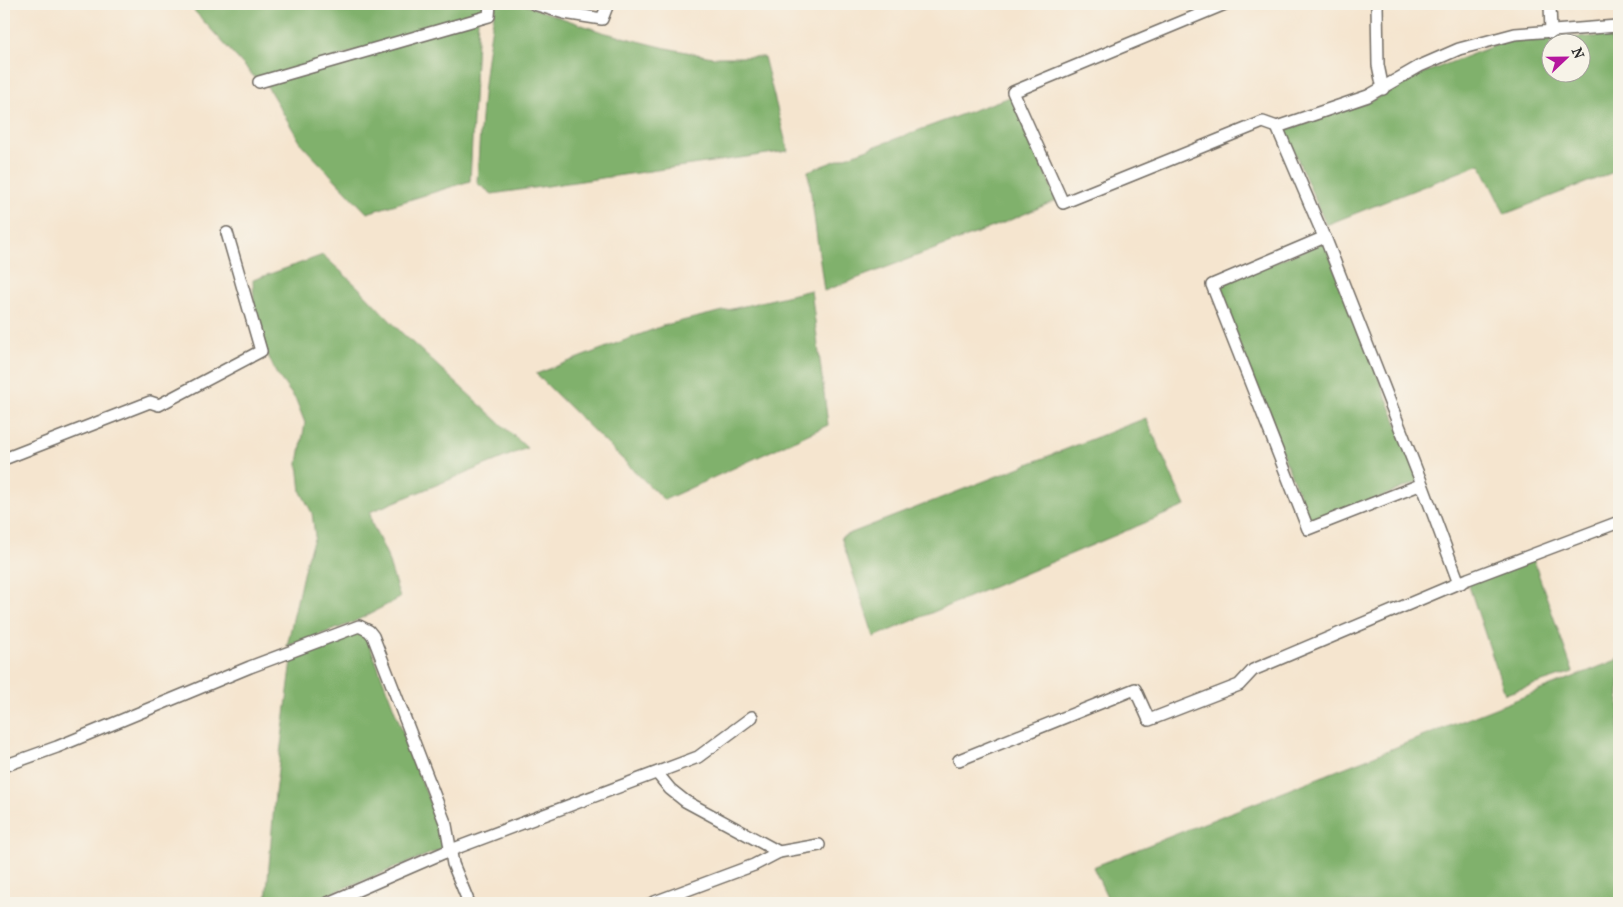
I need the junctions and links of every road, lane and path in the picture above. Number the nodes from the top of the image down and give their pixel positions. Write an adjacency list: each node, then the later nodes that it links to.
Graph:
1 (490, 4): 11 (street)
2 (534, 4): 3 (street)
3 (608, 4)
4 (1225, 4): 13 (street)
5 (1377, 4): 12 (street)
6 (1550, 4): 8 (street)
7 (1619, 28): 9 (street)
8 (1551, 32)
9 (1565, 32)
10 (1540, 33): 12 (street)
11 (259, 82)
12 (1384, 89): 13 (street)
13 (1277, 127): 15 (street)
14 (227, 233): 16 (street)
15 (1324, 237): 17 (street); 17 (street)
16 (4, 459)
17 (1422, 484): 19 (street)
18 (1619, 522): 19 (street)
19 (1461, 583): 21 (street)
20 (752, 717): 23 (street)
21 (959, 760)
22 (4, 766): 25 (street)
23 (657, 773): 25 (street); 26 (street)
24 (819, 845): 26 (street)
25 (451, 850): 27 (street); 28 (street)
26 (779, 852): 29 (street)
27 (328, 903)
28 (469, 903)
29 (652, 903)

